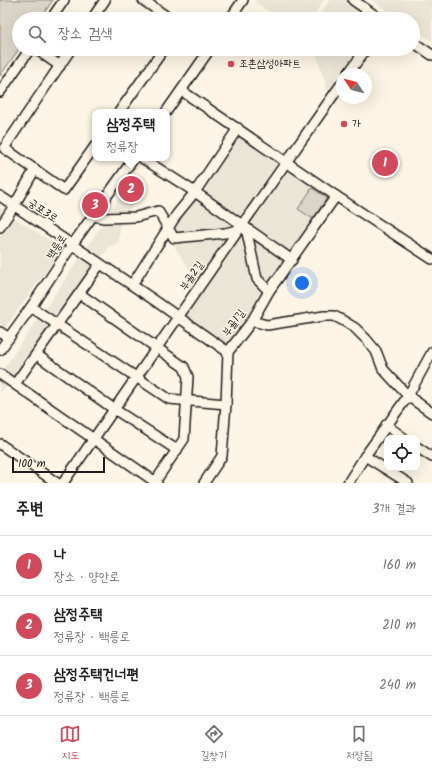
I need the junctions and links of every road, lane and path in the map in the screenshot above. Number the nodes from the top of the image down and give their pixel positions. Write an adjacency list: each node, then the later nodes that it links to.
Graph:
1 (64, 0): 6 (street)
2 (105, 0): 7 (street)
3 (243, 0): 9 (street)
4 (353, 0): 10 (street)
5 (148, 1): 8 (street)
6 (56, 12)
7 (97, 12)
8 (161, 12)
9 (235, 12)
10 (370, 12)
11 (420, 47): 12 (street)
12 (432, 55)
13 (25, 56): 22 (street)
14 (46, 56): 19 (street)
15 (66, 56): 19 (street)
16 (159, 56): 24 (street)
17 (205, 56): 21 (street)
18 (361, 56): 20 (street)
19 (60, 66): 31 (street)
20 (352, 68)
21 (182, 91): 25 (street); 26 (street)
22 (0, 92)
23 (336, 92): 30 (street, 부골2길)
24 (121, 109)
25 (168, 109)
26 (238, 128): 30 (street); 32 (street)
27 (92, 150): 31 (street)
28 (132, 161): 36 (street, 백릉로)
29 (147, 161): 32 (street)
30 (287, 162): 34 (street); 38 (street, 부골2길)
31 (35, 169): 35 (street)
32 (195, 192): 38 (street); 39 (street)
33 (0, 196): 35 (street, 궁포3로)
34 (336, 196): 41 (street); 42 (street, 부골1길)
35 (14, 206): 37 (street); 40 (street, 궁포3로)
36 (94, 216): 39 (street); 40 (street, 백릉로)
37 (0, 227)
38 (242, 227): 39 (street); 42 (street); 45 (street); 48 (street, 부골2길)
39 (169, 228): 44 (street)
40 (72, 245): 43 (street, 궁포3로); 47 (street, 백릉로)
41 (432, 259)
42 (292, 260): 45 (street, 부골1길)
43 (100, 264): 44 (street, 궁포3로); 46 (street)
44 (132, 285): 48 (street, 궁포3로)
45 (270, 291): 49 (street, 부골1길)
46 (80, 294): 50 (street); 53 (street)
47 (31, 308): 50 (street); 52 (street, 백릉로)
48 (178, 317): 53 (street, 부골2길); 55 (street, 궁포3로)
49 (252, 321): 55 (street, 부골1길); 62 (street)
50 (58, 325): 57 (street); 60 (street)
51 (0, 332): 52 (street)
52 (9, 338): 54 (street, 백릉로)
53 (158, 348): 60 (street, 부골2길); 63 (street)
54 (0, 350)
55 (228, 352): 64 (street, 부골1길)
56 (432, 352): 58 (street)
57 (37, 355): 61 (street); 65 (street)
58 (428, 367): 62 (street)
59 (0, 374): 61 (street)
60 (136, 378): 63 (street); 65 (street, 부골2길)
61 (15, 384): 69 (street)
62 (408, 396): 66 (street); 67 (street)
63 (187, 401): 64 (street); 72 (street)
64 (226, 404): 78 (street, 부골1길)
65 (114, 409): 69 (street, 부골2길); 72 (street)
66 (432, 413)
67 (386, 425): 68 (street); 73 (street)
68 (400, 435)
69 (93, 439): 75 (street); 77 (street, 부골2길)
70 (0, 444): 76 (street)
71 (420, 449): 74 (street)
72 (178, 450): 75 (street)
73 (364, 456): 79 (street); 80 (street)
74 (432, 457)
75 (156, 482)
76 (57, 483)
77 (63, 483)
78 (204, 483)
79 (348, 483)
80 (408, 483)

